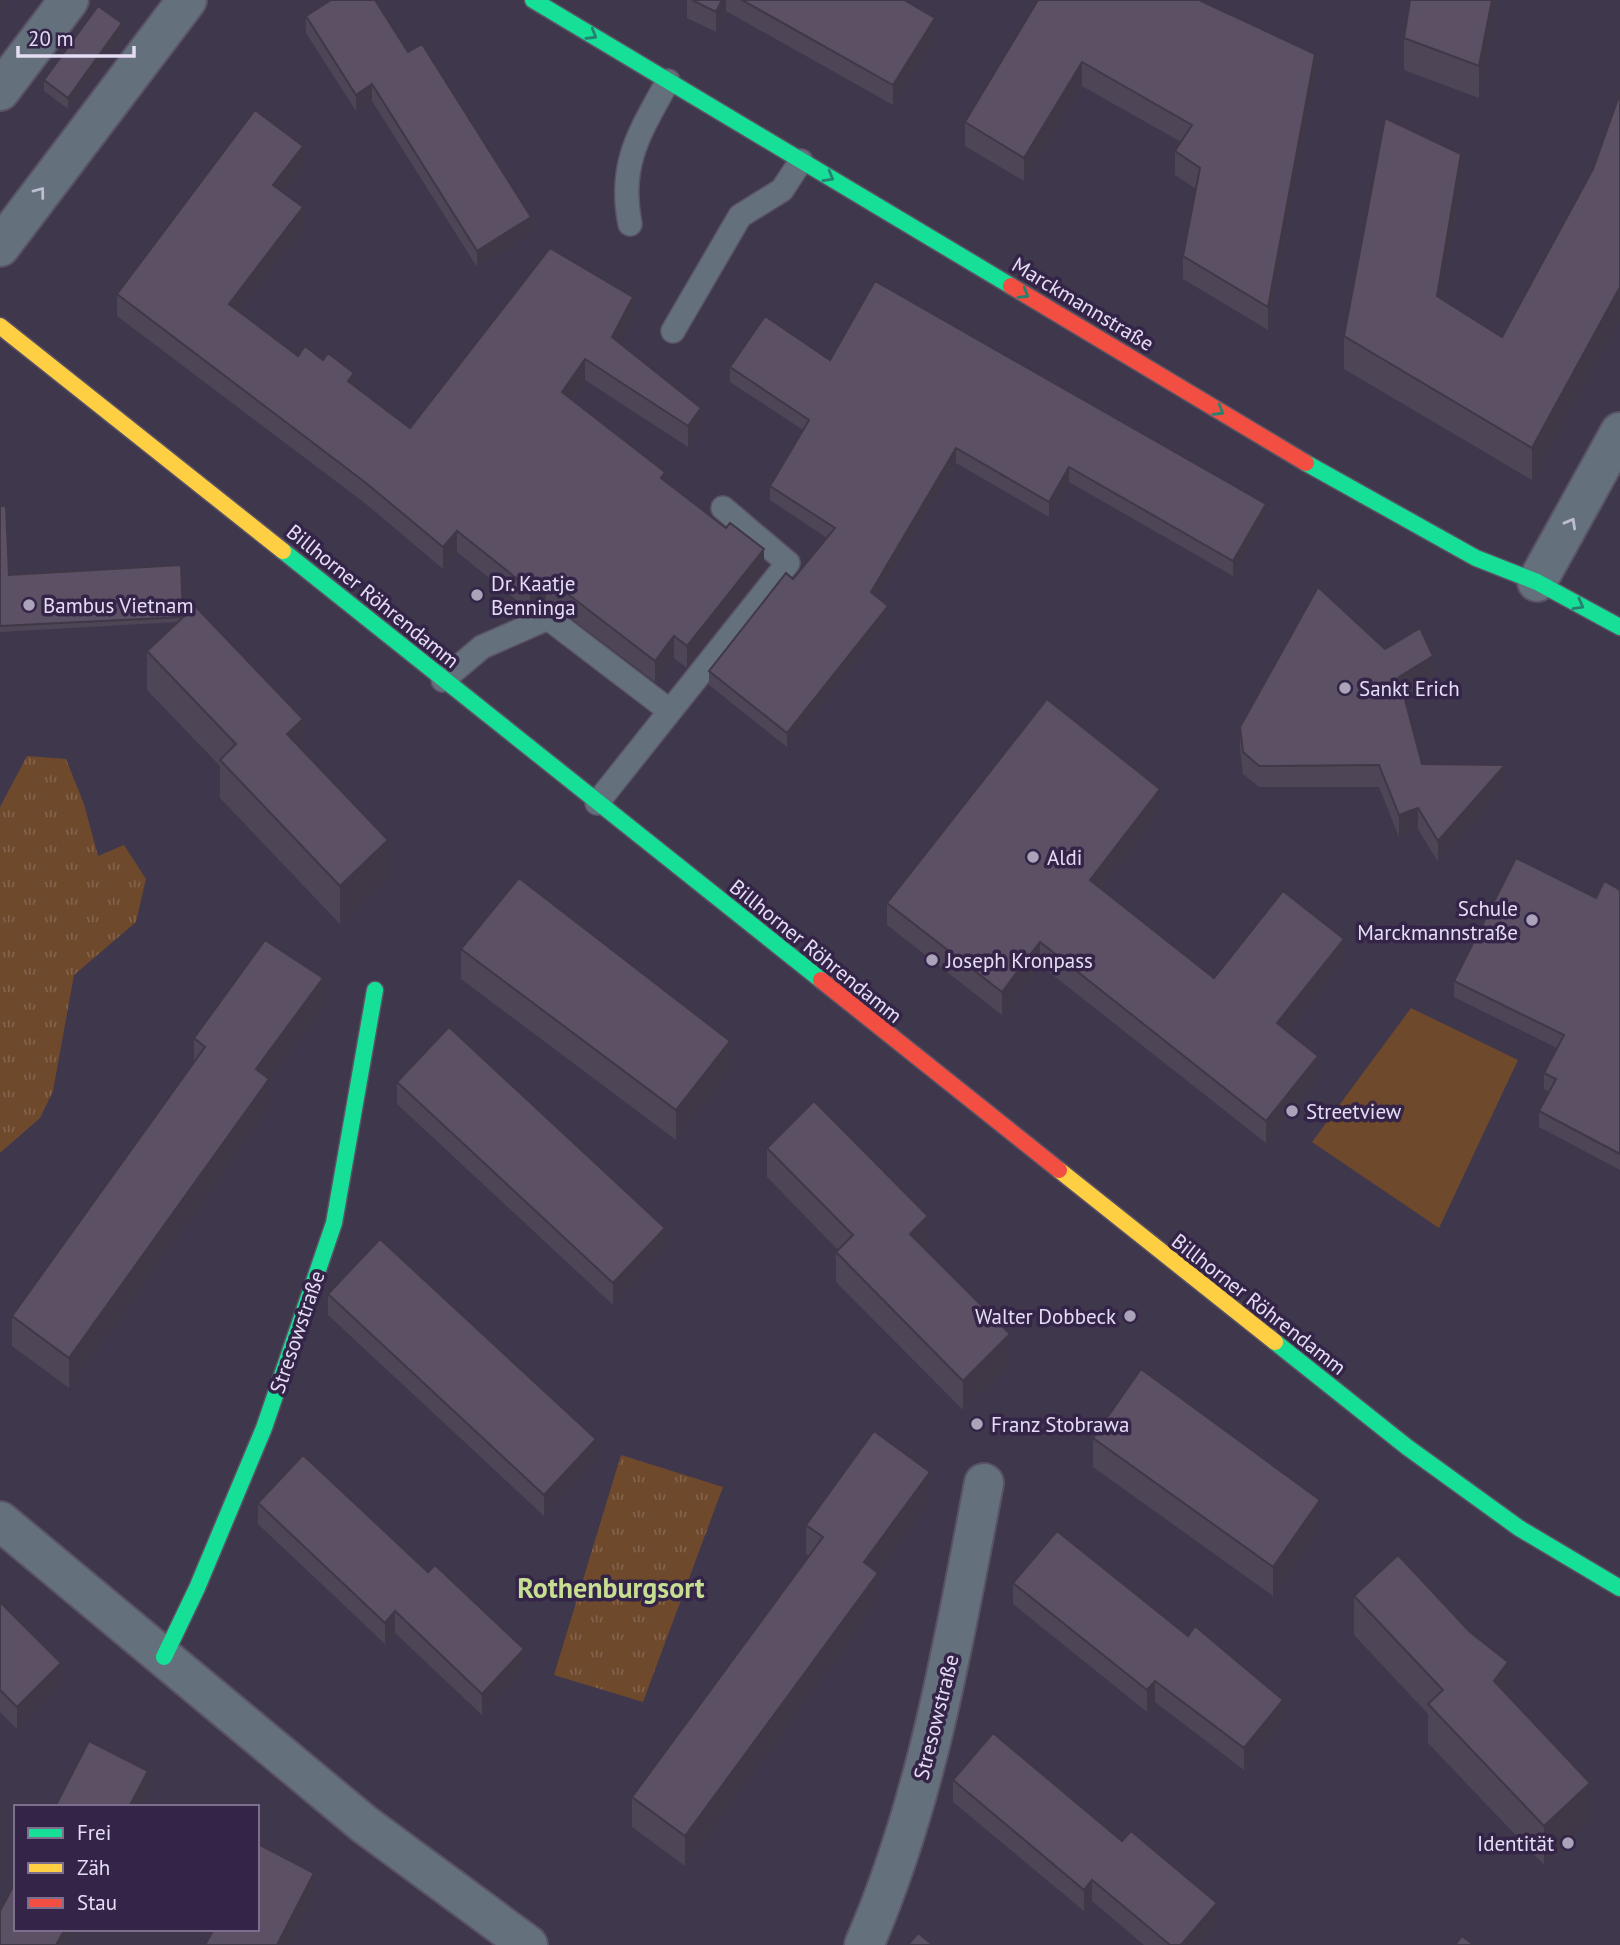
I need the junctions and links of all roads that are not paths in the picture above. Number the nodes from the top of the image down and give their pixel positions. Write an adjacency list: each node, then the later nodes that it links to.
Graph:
1 (69, 0): 5 (street)
2 (187, 0): 8 (street, one-way to 2)
3 (533, 0): 4 (street, Marckmannstraße, one-way to 4)
4 (668, 81): 6 (street, Marckmannstraße); 7 (lane)
5 (0, 90)
6 (801, 161): 10 (lane); 13 (street, Marckmannstraße, one-way to 13)
7 (630, 224)
8 (0, 247)
9 (0, 326): 15 (street, Billhorner Röhrendamm)
10 (673, 331)
11 (1620, 432): 13 (street, one-way to 11)
12 (723, 508): 16 (lane)
13 (1537, 582): 14 (street, Marckmannstraße, one-way to 14)
14 (1620, 627)
15 (443, 680): 16 (lane); 17 (street, Billhorner Röhrendamm)
16 (670, 711): 17 (lane)
17 (597, 803): 21 (street, Billhorner Röhrendamm)
18 (375, 990): 22 (street, Stresowstraße)
19 (984, 1483): 24 (street, Stresowstraße)
20 (0, 1521): 22 (street)
21 (1620, 1588)
22 (164, 1657): 23 (street)
23 (528, 1945)
24 (864, 1945)

